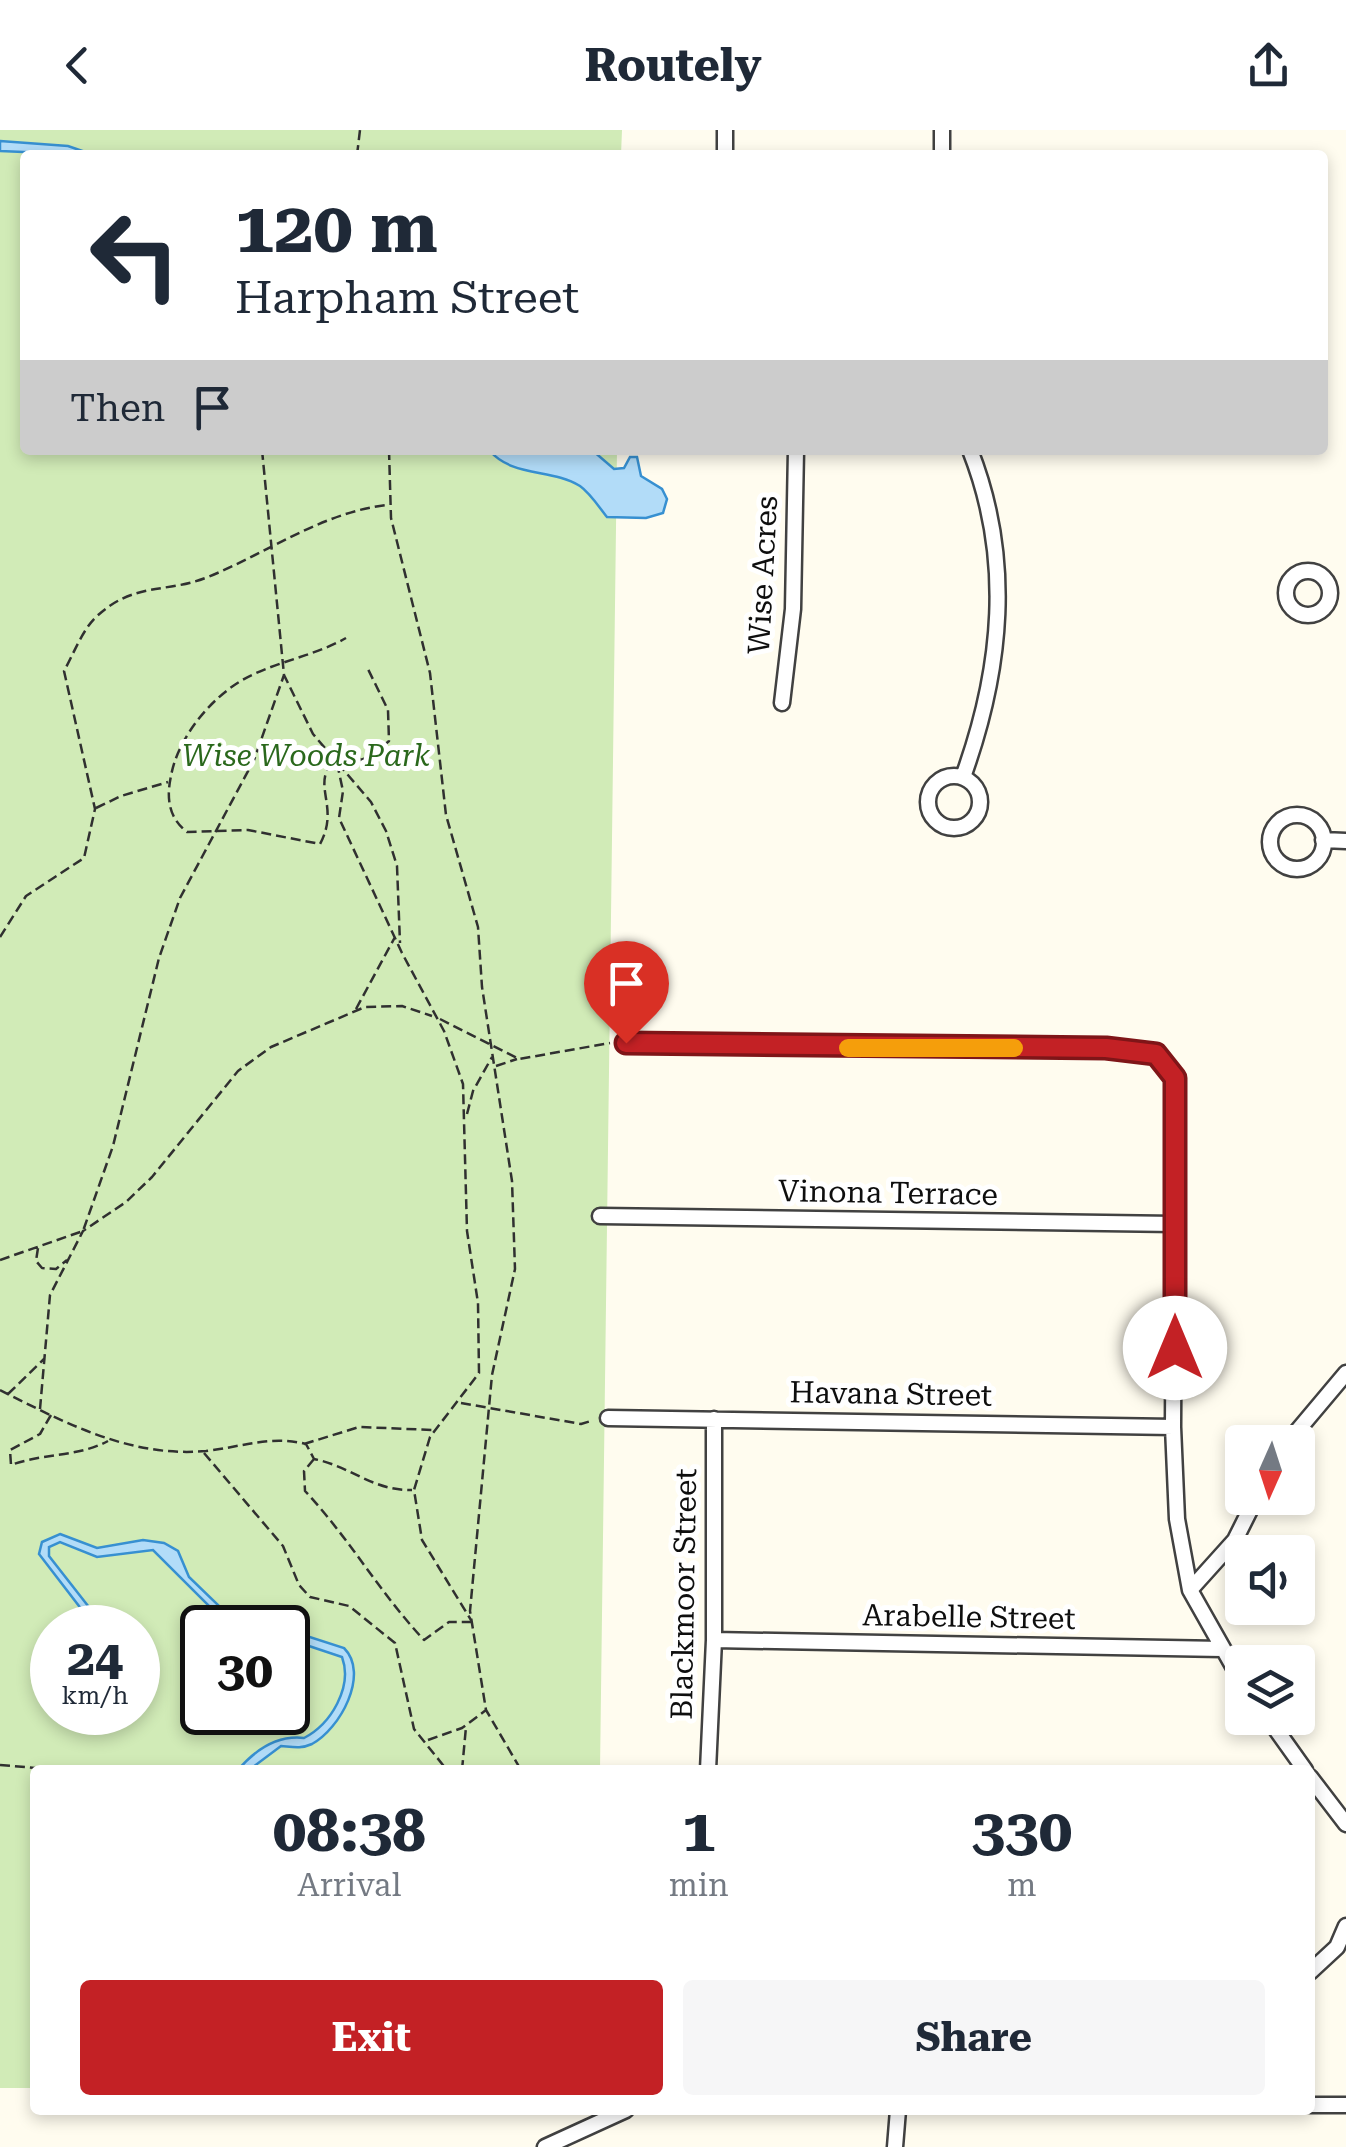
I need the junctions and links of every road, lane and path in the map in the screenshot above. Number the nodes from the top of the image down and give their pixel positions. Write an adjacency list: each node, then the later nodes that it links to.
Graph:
1 (262, 455): 6 (path)
2 (388, 455): 5 (path)
3 (796, 455): 11 (street, Wise Acres)
4 (972, 455): 13 (street)
5 (388, 505): 6 (path); 25 (path)
6 (271, 542): 8 (path); 15 (path)
7 (346, 638): 8 (path)
8 (283, 663): 10 (path); 14 (path)
9 (367, 667): 12 (path)
10 (284, 675): 12 (path); 16 (path)
11 (782, 702)
12 (337, 763): 16 (path); 20 (path); 21 (path)
13 (963, 777)
14 (169, 782): 15 (path); 16 (path)
15 (95, 809): 19 (path)
16 (210, 834): 32 (path)
17 (1323, 840): 18 (street)
18 (1346, 842)
19 (0, 937)
20 (395, 937): 21 (path); 22 (path)
21 (400, 946): 23 (path)
22 (355, 1010): 23 (path); 32 (path)
23 (436, 1017): 25 (path); 29 (path)
24 (626, 1043): 27 (path); 31 (street)
25 (492, 1047): 26 (path); 27 (path)
26 (493, 1056): 28 (path); 29 (path)
27 (518, 1059): 28 (path)
28 (494, 1066): 42 (path)
29 (466, 1120): 40 (path)
30 (600, 1216): 31 (street, Vinona Terrace)
31 (1175, 1224): 47 (street)
32 (82, 1231): 33 (path); 34 (path)
33 (40, 1246): 34 (path); 35 (path)
34 (71, 1255): 36 (path)
35 (0, 1260)
36 (46, 1357): 39 (path); 41 (path)
37 (1346, 1373): 46 (street)
38 (0, 1390): 39 (path)
39 (8, 1394): 41 (path)
40 (460, 1402): 42 (path); 48 (path)
41 (40, 1409): 43 (path)
42 (488, 1410): 44 (path); 56 (path)
43 (51, 1414): 49 (path); 49 (path)
44 (608, 1418): 45 (street, Havana Street)
45 (714, 1419): 47 (street, Havana Street); 57 (street, Blackmoor Street)
46 (1302, 1425)
47 (1173, 1427): 55 (street)
48 (435, 1430): 50 (path); 53 (path)
49 (110, 1440): 51 (path)
50 (304, 1444): 51 (path); 52 (path)
51 (203, 1452): 63 (path)
52 (314, 1459): 53 (path); 56 (path)
53 (414, 1490): 56 (path)
54 (1248, 1515): 55 (street)
55 (1190, 1590): 58 (street)
56 (473, 1622): 60 (path)
57 (714, 1640): 58 (street, Arabelle Street); 68 (street, Blackmoor Street)
58 (1222, 1649): 59 (street)
59 (1225, 1654)
60 (486, 1710): 61 (path); 67 (path)
61 (466, 1726): 63 (path); 66 (path)
62 (1280, 1735): 69 (street)
63 (427, 1740): 65 (path)
64 (0, 1765): 70 (path)
65 (444, 1765)
66 (462, 1765)
67 (518, 1765)
68 (708, 1765)
69 (1301, 1765)
70 (30, 1768)
71 (1315, 1784): 72 (street)
72 (1346, 1824)
73 (1346, 1926): 74 (street)
74 (1315, 1967)
75 (1315, 2105): 76 (street)
76 (1346, 2105)
77 (617, 2115): 79 (street)
78 (898, 2115): 81 (street)
79 (570, 2141): 80 (street)
80 (546, 2147)
81 (895, 2147)

